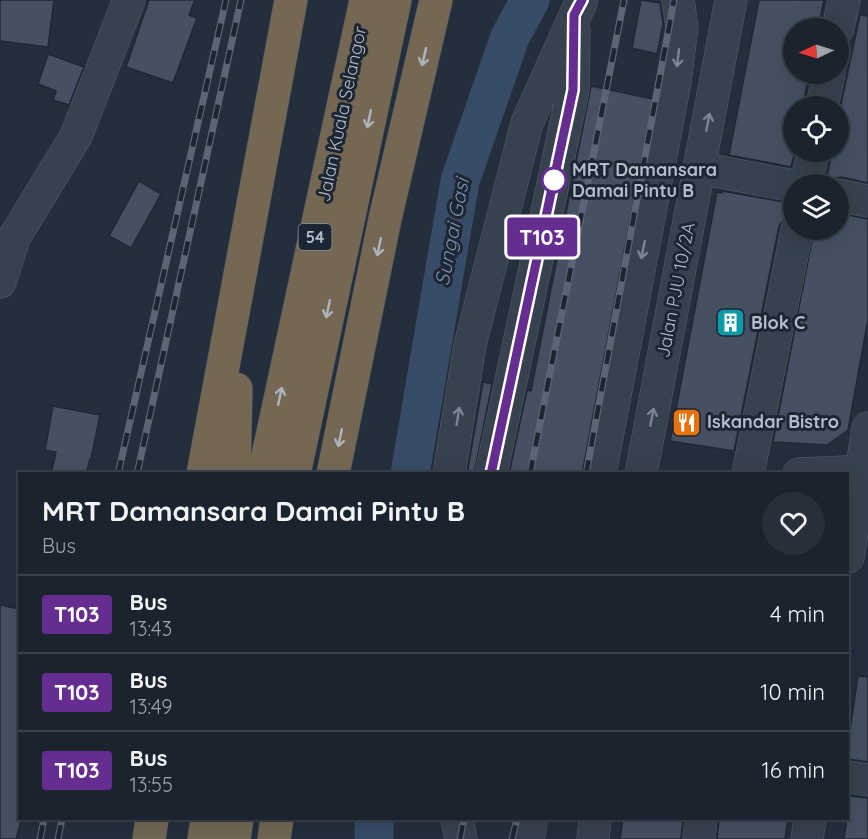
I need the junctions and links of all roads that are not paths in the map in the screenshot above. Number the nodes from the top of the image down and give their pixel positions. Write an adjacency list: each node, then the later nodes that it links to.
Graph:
1 (129, 0): 17 (street)
2 (291, 0): 20 (highway)
3 (313, 0): 21 (highway)
4 (366, 0): 22 (highway, Jalan Kuala Selangor / 54, one-way to 4)
5 (394, 0): 23 (highway, Jalan Kuala Selangor / 54, one-way to 23)
6 (436, 0): 24 (highway, one-way to 24)
7 (678, 0): 27 (street, one-way to 27)
8 (731, 0): 12 (street, Jalan PJU 10/2A, one-way to 8)
9 (844, 0): 11 (street)
10 (578, 8): 25 (street, one-way to 10); 26 (street)
11 (840, 18)
12 (699, 168): 13 (street); 28 (street, Jalan PJU 10/2A, one-way to 12)
13 (783, 184)
14 (849, 197): 15 (street)
15 (868, 201)
16 (795, 240): 29 (street)
17 (0, 282)
18 (868, 428): 19 (street)
19 (864, 471): 30 (street); 31 (street)
20 (203, 472)
21 (234, 472)
22 (264, 472)
23 (294, 472)
24 (333, 472)
25 (449, 472)
26 (492, 472)
27 (600, 472)
28 (641, 472)
29 (748, 472)
30 (842, 472)
31 (849, 552)
32 (849, 777): 33 (street)
33 (868, 780)
34 (152, 820): 43 (highway)
35 (207, 820): 44 (highway)
36 (237, 820): 45 (highway)
37 (277, 820): 46 (highway)
38 (457, 820): 47 (street)
39 (532, 820): 48 (street)
40 (596, 820): 49 (street)
41 (701, 820): 50 (street)
42 (810, 820): 51 (street)
43 (149, 839)
44 (204, 839)
45 (234, 839)
46 (274, 839)
47 (461, 839)
48 (528, 839)
49 (593, 839)
50 (699, 839)
51 (807, 839)

